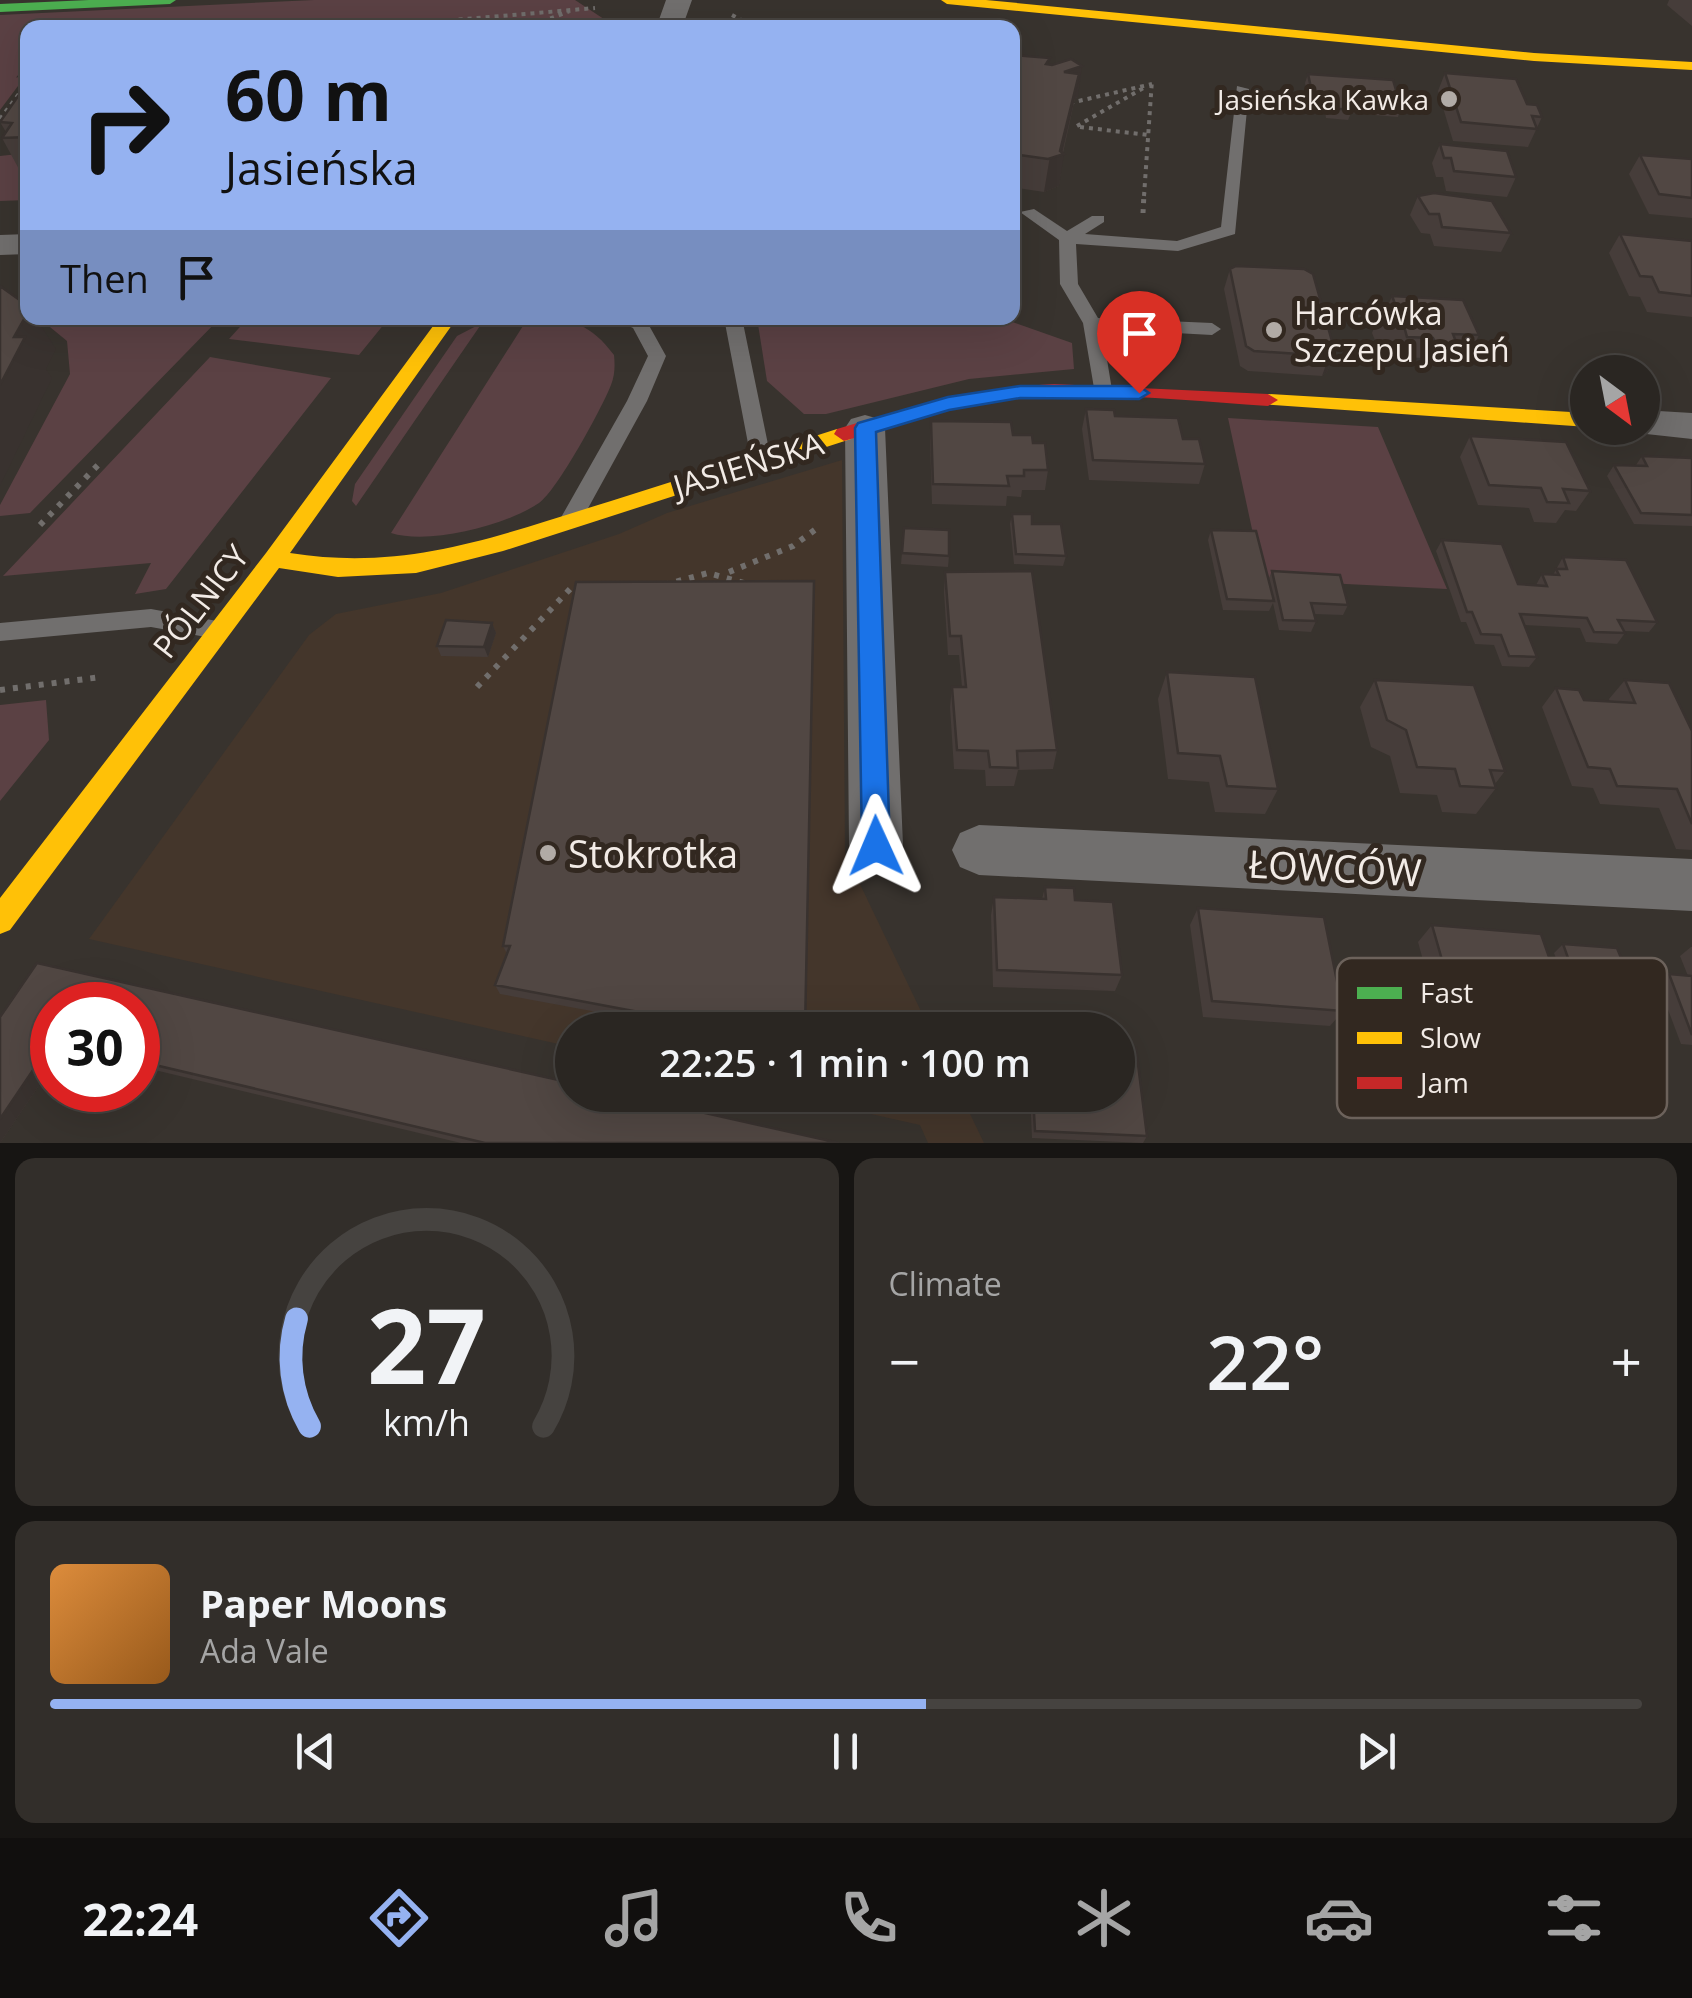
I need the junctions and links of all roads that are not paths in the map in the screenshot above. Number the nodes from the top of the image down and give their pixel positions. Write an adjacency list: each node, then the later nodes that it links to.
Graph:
1 (170, 0): 3 (street)
2 (947, 0): 4 (street)
3 (0, 8)
4 (1692, 66)
5 (1242, 89): 8 (lane)
6 (1028, 212): 8 (lane)
7 (1098, 219): 8 (lane)
8 (1067, 238): 9 (lane)
9 (1092, 323): 13 (lane); 14 (lane)
10 (443, 325): 21 (street, PÓLNICY)
11 (641, 325): 20 (lane)
12 (734, 325): 19 (lane)
13 (1212, 329)
14 (1102, 390): 15 (street, JASIEŃSKA); 18 (street, JASIEŃSKA)
15 (1570, 419)
16 (1660, 424): 17 (street)
17 (1692, 426)
18 (865, 428): 19 (street, JASIEŃSKA); 24 (street)
19 (761, 458): 20 (street, JASIEŃSKA)
20 (570, 521): 21 (street, JASIEŃSKA)
21 (274, 559): 22 (street, PÓLNICY)
22 (218, 630): 23 (lane); 27 (street, PÓLNICY)
23 (0, 632)
24 (876, 846)
25 (979, 850): 26 (street, ŁOWCÓW)
26 (1692, 885)
27 (0, 921)

